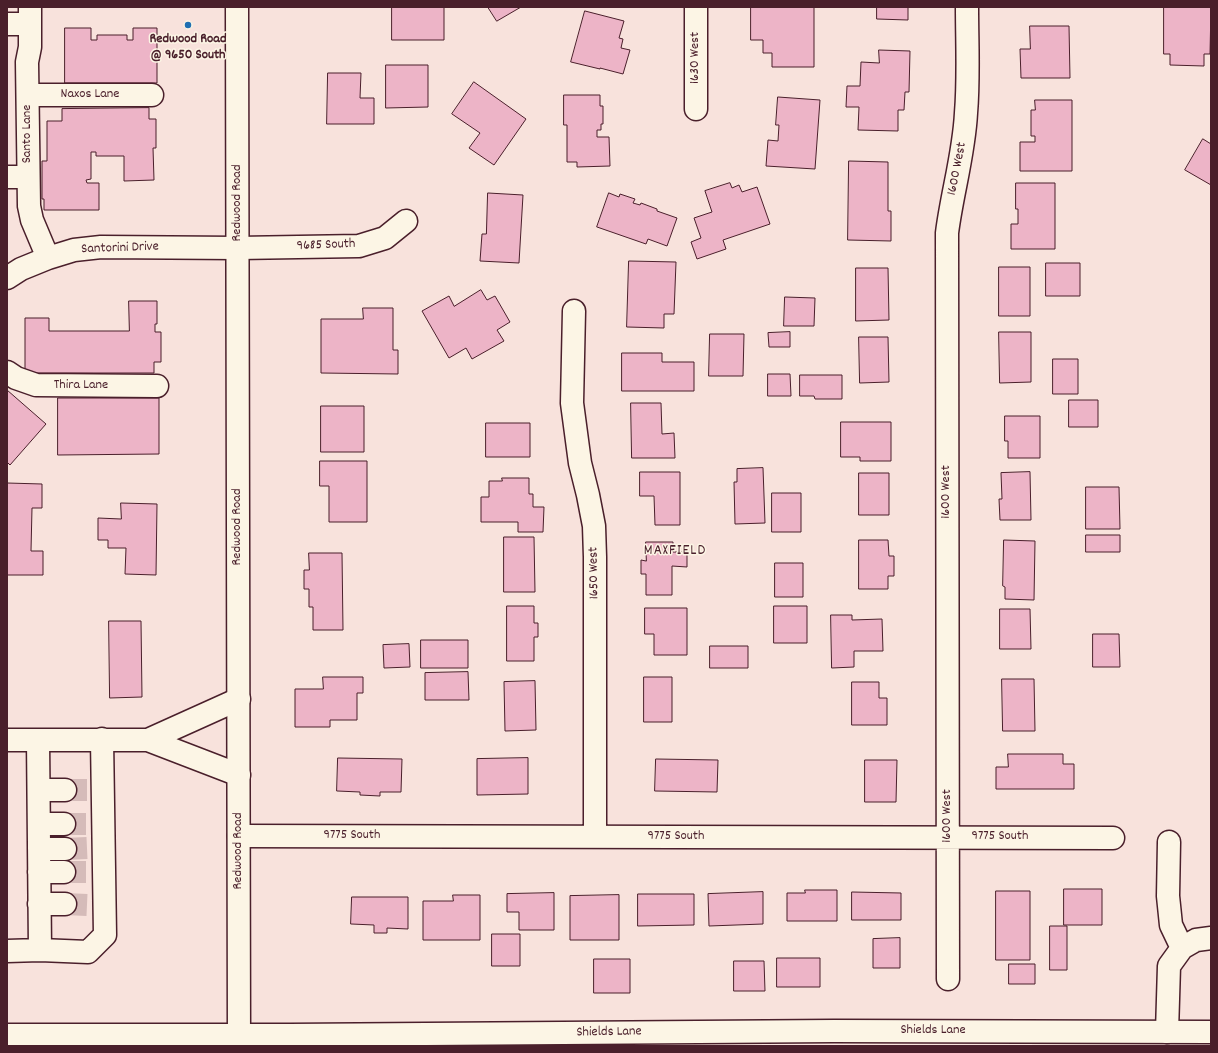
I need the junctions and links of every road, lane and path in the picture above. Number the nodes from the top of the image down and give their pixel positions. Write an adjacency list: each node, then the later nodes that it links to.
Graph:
1 (237, 7): 11 (street, Redwood Road)
2 (696, 7): 8 (street, 1630 West)
3 (967, 7): 29 (street, 1600 West)
4 (30, 16): 5 (street); 6 (street, Santo Lane)
5 (7, 24)
6 (28, 95): 7 (street, Naxos Lane); 9 (street, Santo Lane)
7 (152, 95)
8 (696, 109)
9 (18, 177): 12 (street, Santo Lane)
10 (406, 221): 11 (street, 9685 South)
11 (238, 248): 12 (street, Santorini Drive); 17 (street, Redwood Road)
12 (48, 258): 13 (street, Santorini Drive)
13 (7, 278)
14 (574, 311): 28 (street, 1650 West)
15 (7, 372): 16 (street, Thira Lane)
16 (158, 386)
17 (239, 699): 21 (street); 22 (street, Redwood Road)
18 (102, 739): 20 (street); 21 (street); 41 (street)
19 (7, 740): 20 (street)
20 (38, 740): 23 (street)
21 (148, 740): 22 (street)
22 (239, 775): 27 (street, Redwood Road)
23 (39, 790): 24 (street); 25 (street)
24 (64, 790)
25 (39, 824): 26 (street); 32 (street)
26 (64, 824)
27 (239, 836): 28 (street, 9775 South); 46 (street, Redwood Road)
28 (595, 836): 29 (street, 9775 South)
29 (948, 837): 30 (street, 9775 South); 42 (street, 1600 West)
30 (1112, 838)
31 (1169, 842): 39 (street)
32 (39, 849): 33 (street); 34 (street)
33 (64, 849)
34 (39, 872): 35 (street); 36 (street)
35 (64, 872)
36 (39, 904): 37 (street); 41 (street)
37 (64, 904)
38 (1211, 938): 39 (street)
39 (1182, 948): 43 (street)
40 (7, 950): 41 (street)
41 (40, 950)
42 (948, 979)
43 (1167, 1032): 44 (street, Shields Lane); 46 (street, Shields Lane)
44 (1211, 1032)
45 (7, 1035): 46 (street, Shields Lane)
46 (239, 1041)

